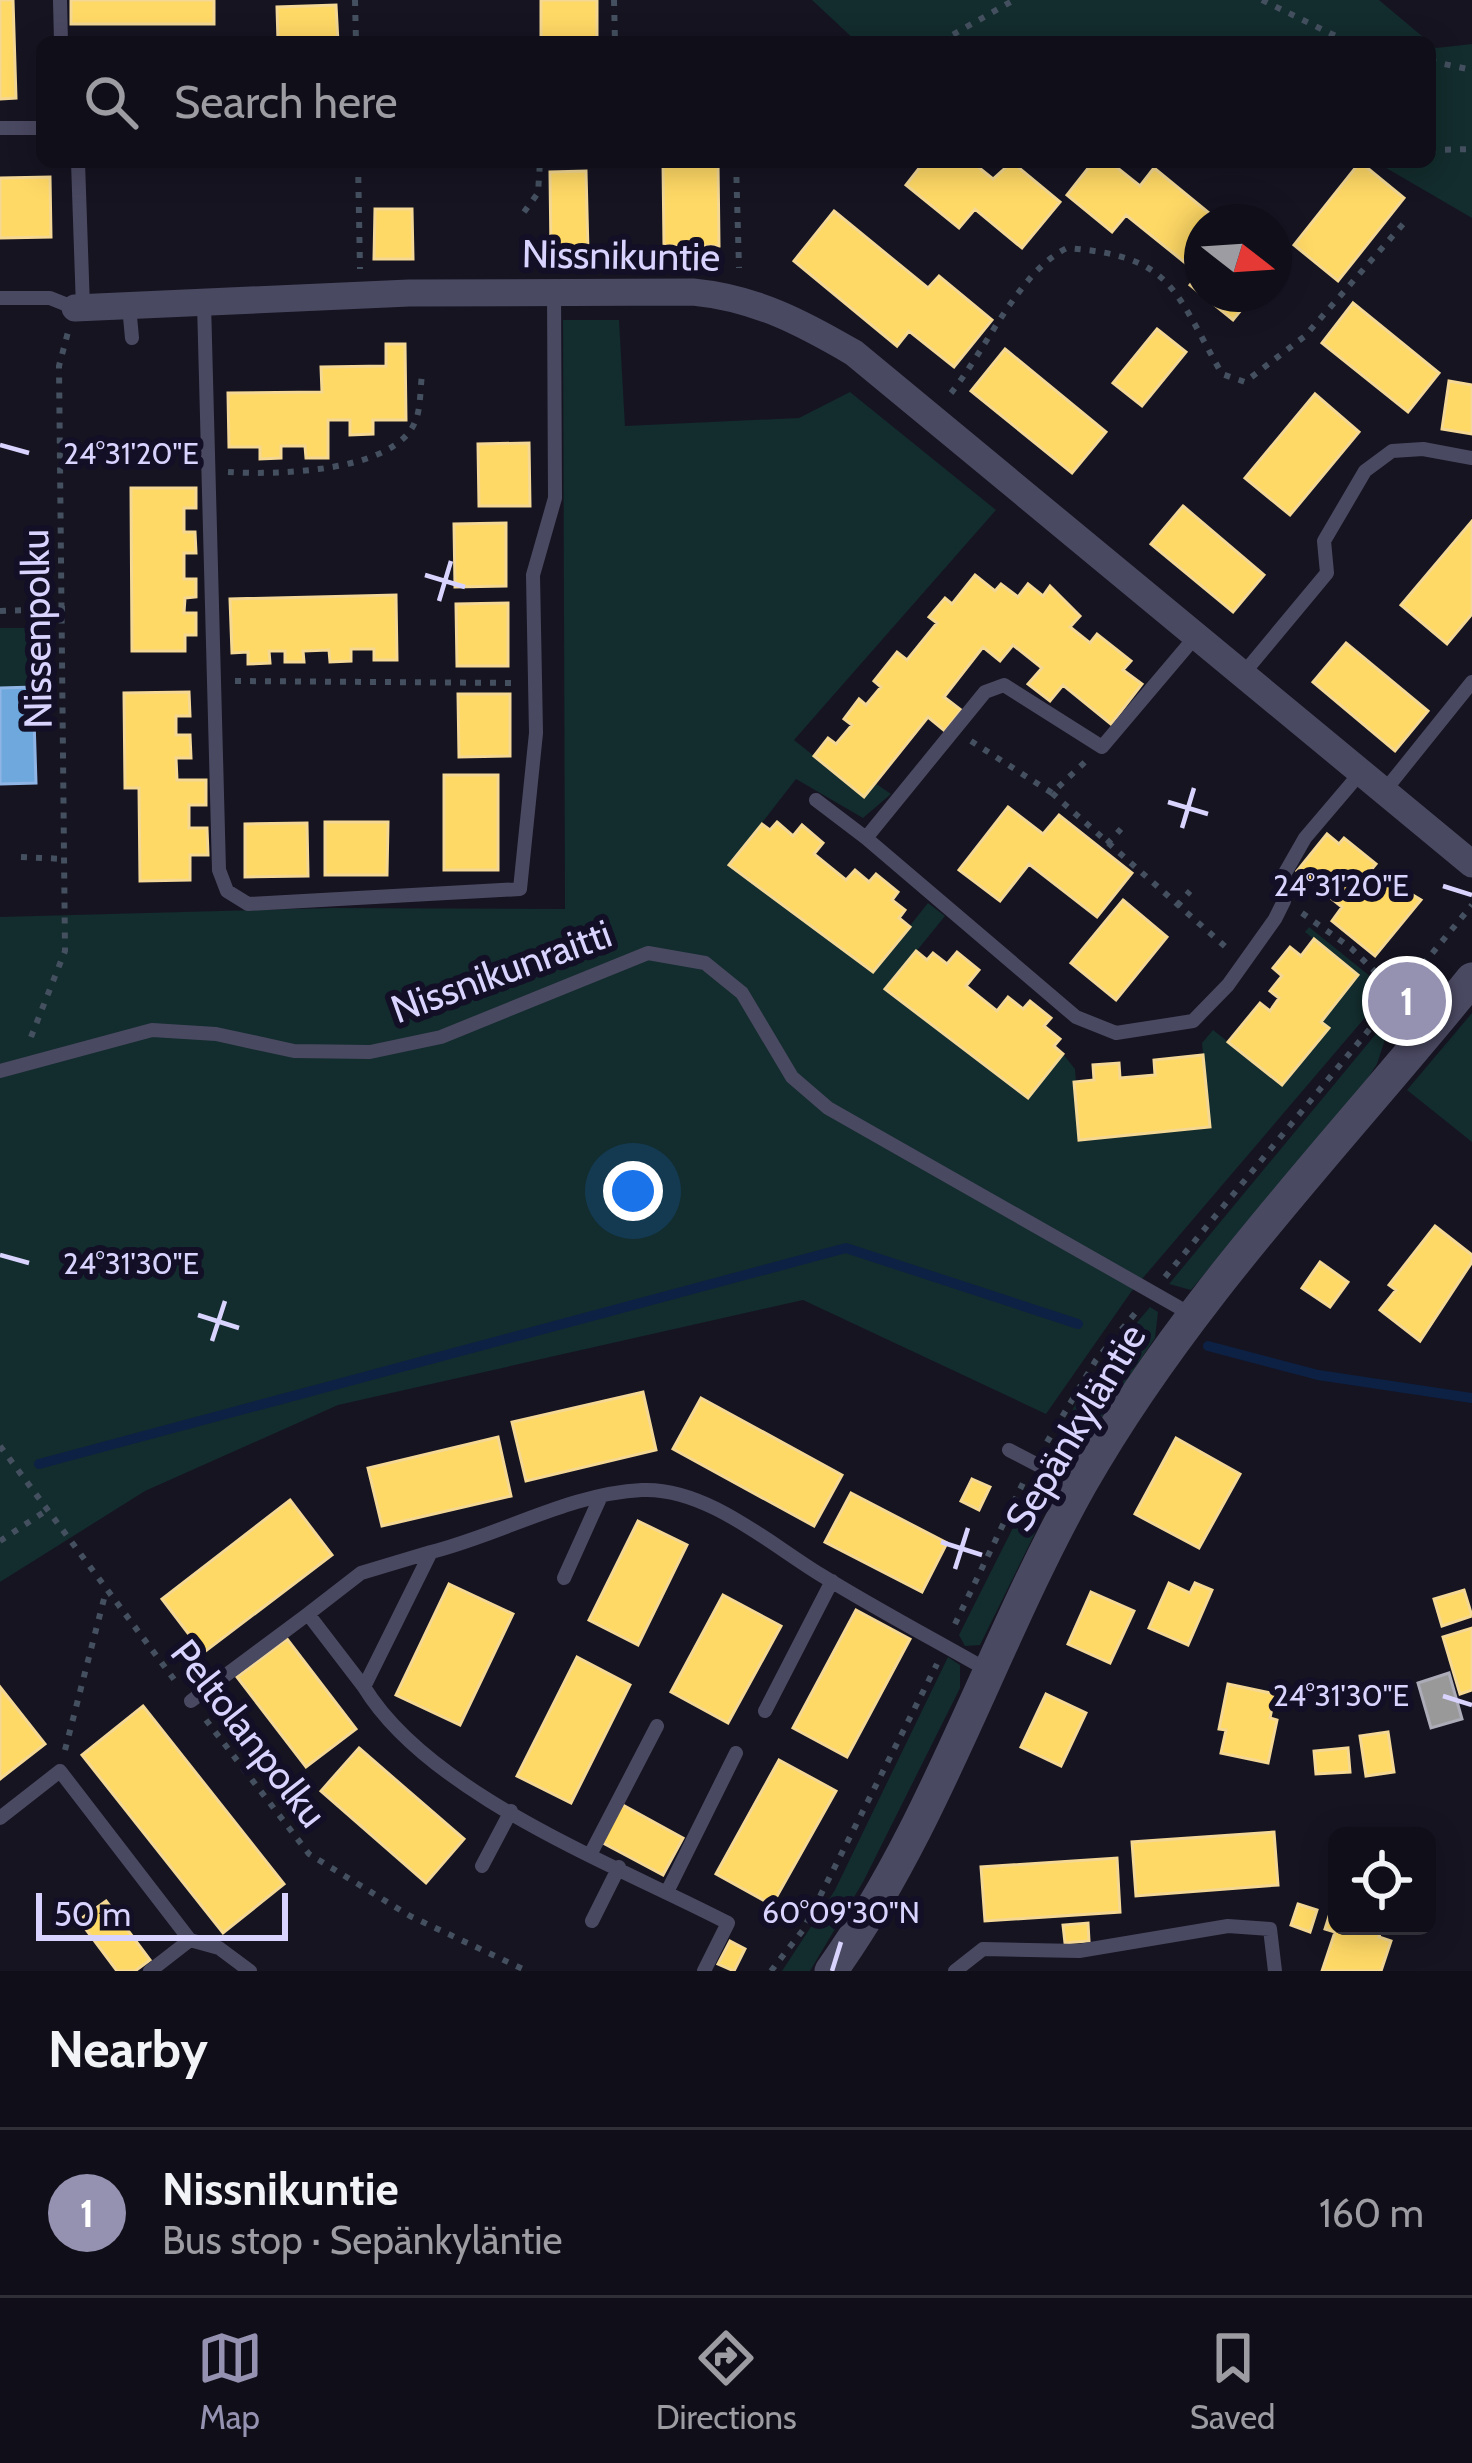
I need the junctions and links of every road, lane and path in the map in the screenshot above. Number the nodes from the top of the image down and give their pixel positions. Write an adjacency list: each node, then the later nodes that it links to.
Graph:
1 (60, 0): 6 (lane)
2 (355, 0): 7 (path)
3 (614, 0): 8 (path)
4 (1015, 0): 9 (path)
5 (1262, 0): 10 (path)
6 (61, 36)
7 (356, 36)
8 (614, 36)
9 (951, 36)
10 (1336, 36)
11 (1436, 62): 12 (path)
12 (1472, 70)
13 (0, 128): 14 (lane)
14 (36, 128)
15 (1472, 149): 16 (path)
16 (1436, 150)
17 (78, 168): 29 (lane)
18 (358, 168): 24 (path)
19 (540, 168): 21 (path)
20 (736, 168): 25 (path)
21 (524, 212)
22 (1404, 223): 32 (path)
23 (554, 290): 24 (street, Nissnikuntie); 25 (street, Nissnikuntie); 41 (lane)
24 (360, 296): 27 (street, Nissnikuntie)
25 (739, 297): 32 (street, Nissnikuntie)
26 (0, 298): 29 (lane)
27 (204, 303): 28 (street, Nissnikuntie); 34 (lane)
28 (129, 306): 29 (street, Nissnikuntie); 30 (lane)
29 (79, 308): 35 (path, Nissenpolku)
30 (132, 338)
31 (422, 375): 34 (path)
32 (932, 417): 37 (street, Nissnikuntie)
33 (1472, 458): 38 (lane)
34 (207, 470): 39 (lane)
35 (64, 609): 36 (path); 52 (path, Nissenpolku)
36 (0, 611)
37 (1196, 636): 38 (street, Nissnikuntie); 43 (lane)
38 (1243, 674): 44 (street, Nissnikuntie)
39 (213, 681): 41 (path); 41 (lane)
40 (1472, 682): 45 (lane)
41 (538, 684)
42 (954, 730): 43 (lane); 46 (path); 49 (lane)
43 (1102, 747): 46 (path)
44 (1362, 771): 45 (street, Nissnikuntie); 55 (lane)
45 (1386, 789): 53 (street, Nissnikuntie)
46 (1052, 793): 50 (path)
47 (816, 800): 49 (lane)
48 (1120, 829): 50 (path)
49 (866, 838): 57 (lane)
50 (1108, 844): 56 (path)
51 (21, 857): 52 (path)
52 (65, 860): 60 (path, Nissenpolku)
53 (1472, 864)
54 (1190, 891): 56 (path)
55 (1284, 901): 57 (lane); 59 (path)
56 (1177, 906): 57 (path)
57 (1244, 962)
58 (1472, 979): 62 (street, Sepänkyläntie)
59 (1398, 994)
60 (19, 1065): 61 (lane, Nissnikunraitti); 62 (lane, Nissnikunraitti)
61 (0, 1070)
62 (1195, 1316): 65 (street, Sepänkyläntie)
63 (0, 1446): 67 (path, Peltolanpolku)
64 (1010, 1450): 65 (lane)
65 (1080, 1487): 74 (street, Sepänkyläntie)
66 (601, 1496): 69 (lane); 70 (lane); 71 (lane)
67 (44, 1512): 68 (path); 72 (path, Peltolanpolku)
68 (0, 1541)
69 (431, 1552): 73 (lane); 75 (lane)
70 (564, 1578)
71 (832, 1581): 74 (lane); 77 (lane)
72 (106, 1591): 76 (path, Peltolanpolku); 80 (path)
73 (308, 1614): 75 (lane); 76 (lane)
74 (989, 1671): 93 (street, Sepänkyläntie)
75 (364, 1687): 81 (lane)
76 (190, 1701): 91 (path, Peltolanpolku)
77 (765, 1711)
78 (657, 1726): 83 (lane)
79 (736, 1753): 86 (lane)
80 (60, 1771): 82 (lane); 88 (lane)
81 (511, 1811): 83 (lane); 84 (lane)
82 (0, 1818)
83 (591, 1853): 85 (lane)
84 (482, 1866)
85 (619, 1867): 86 (lane); 87 (lane)
86 (668, 1892): 92 (lane)
87 (592, 1921)
88 (190, 1940): 89 (lane); 90 (lane)
89 (150, 1971)
90 (250, 1971)
91 (526, 1971)
92 (704, 1971)
93 (831, 1971)
94 (955, 1971): 95 (lane)
95 (1275, 1971)

